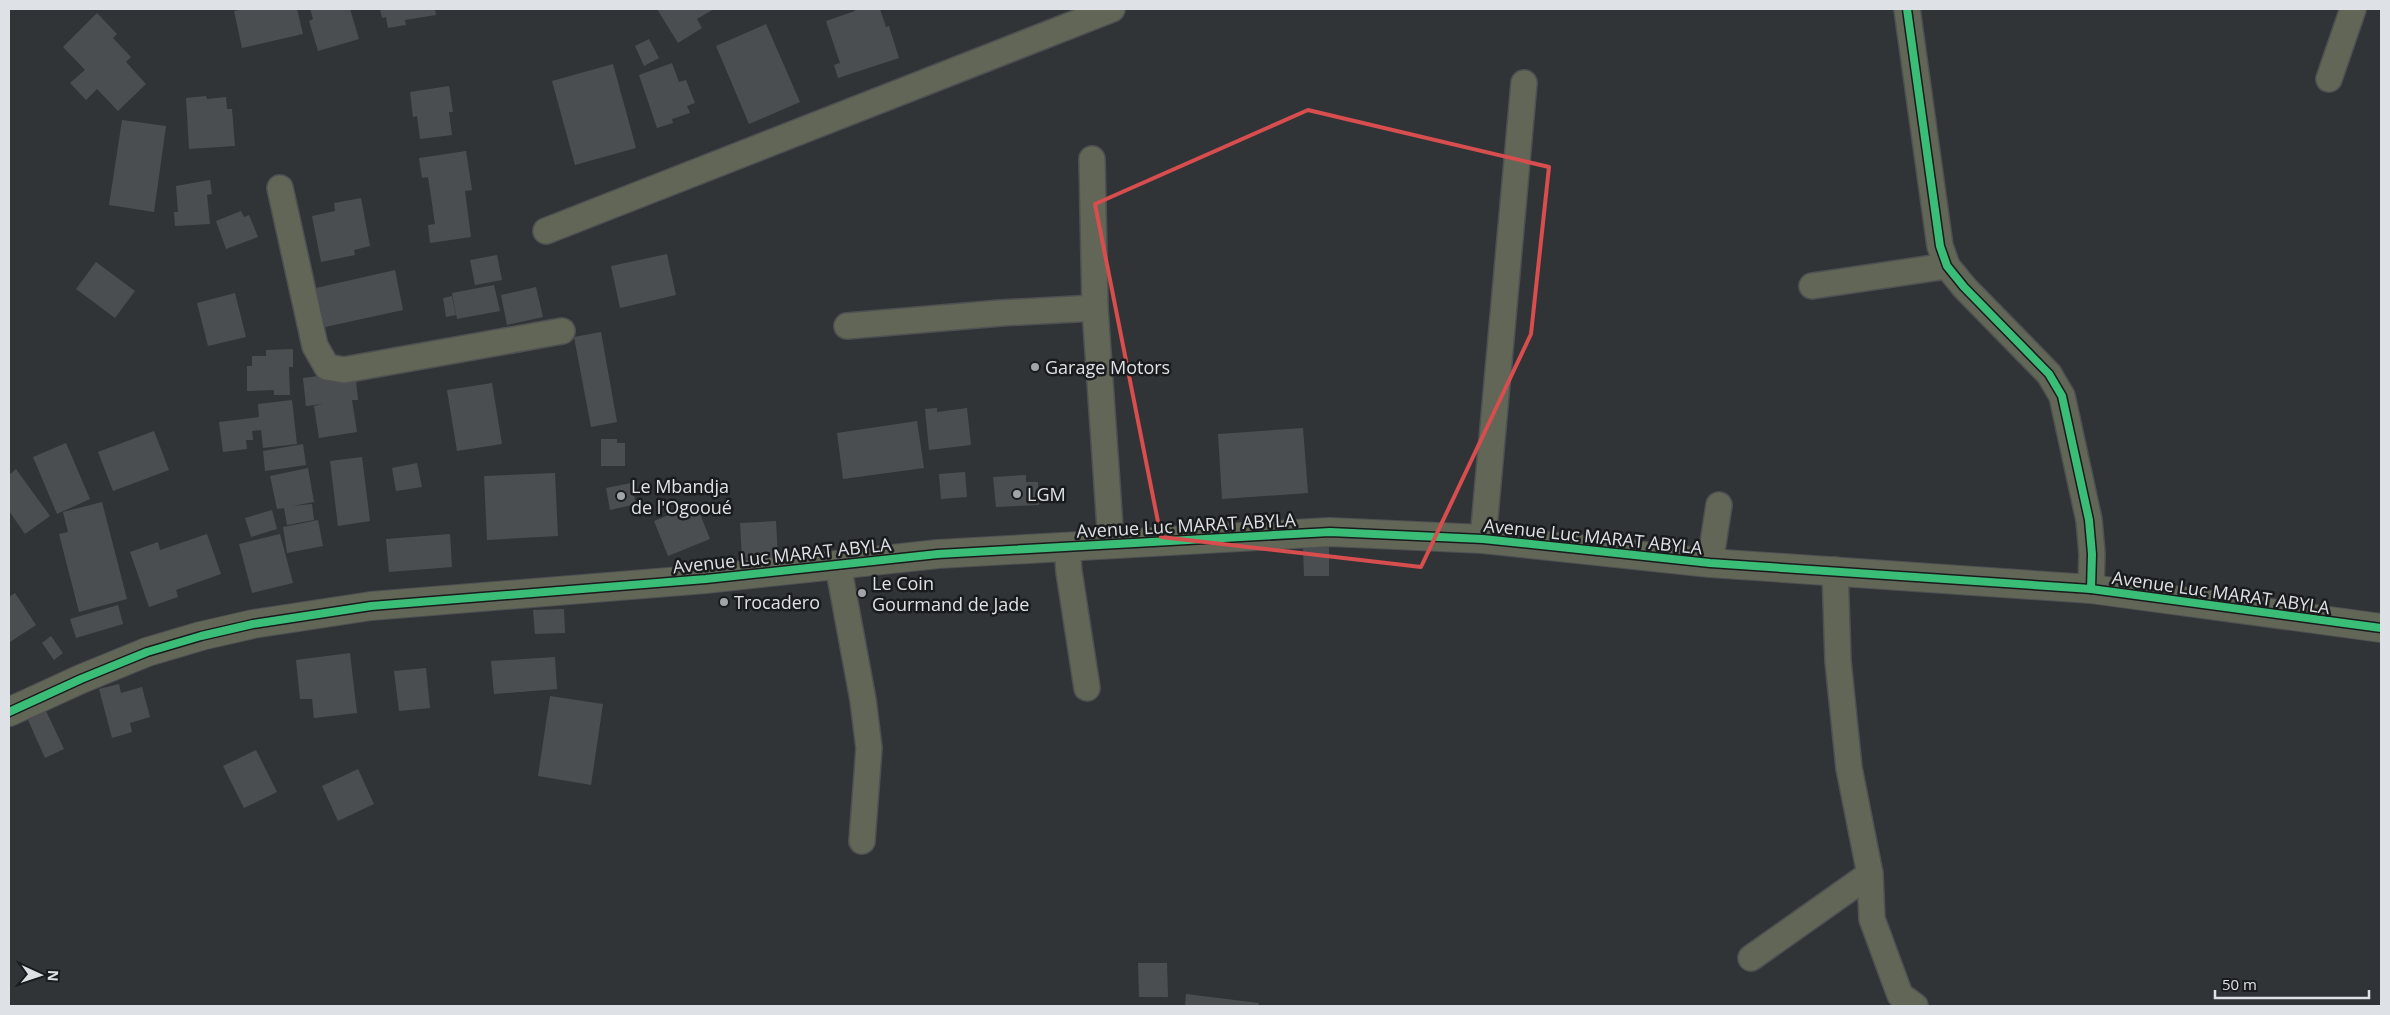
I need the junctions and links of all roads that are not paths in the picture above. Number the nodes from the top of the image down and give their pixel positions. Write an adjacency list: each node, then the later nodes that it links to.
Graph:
1 (1112, 9): 8 (street)
2 (1906, 9): 9 (street)
3 (2353, 9): 4 (street)
4 (2329, 79)
5 (1524, 83): 15 (street)
6 (1092, 159): 11 (street)
7 (280, 188): 13 (street)
8 (546, 231)
9 (1947, 266): 10 (street); 21 (street)
10 (1812, 286)
11 (1095, 308): 12 (street); 16 (street)
12 (847, 326)
13 (562, 331)
14 (1719, 505): 18 (street)
15 (1483, 540): 16 (street, Avenue Luc MARAT ABYLA); 18 (street, Avenue Luc MARAT ABYLA)
16 (1111, 543): 17 (street, Avenue Luc MARAT ABYLA)
17 (1067, 547): 19 (street, Avenue Luc MARAT ABYLA); 23 (street)
18 (1710, 563): 20 (street, Avenue Luc MARAT ABYLA)
19 (838, 565): 24 (street, Avenue Luc MARAT ABYLA); 25 (street)
20 (1835, 570): 21 (street, Avenue Luc MARAT ABYLA); 26 (street)
21 (2091, 588): 22 (street, Avenue Luc MARAT ABYLA)
22 (2381, 628)
23 (1087, 688)
24 (9, 712)
25 (862, 841)
26 (1870, 874): 27 (street); 28 (street)
27 (1751, 958)
28 (1915, 1006)

